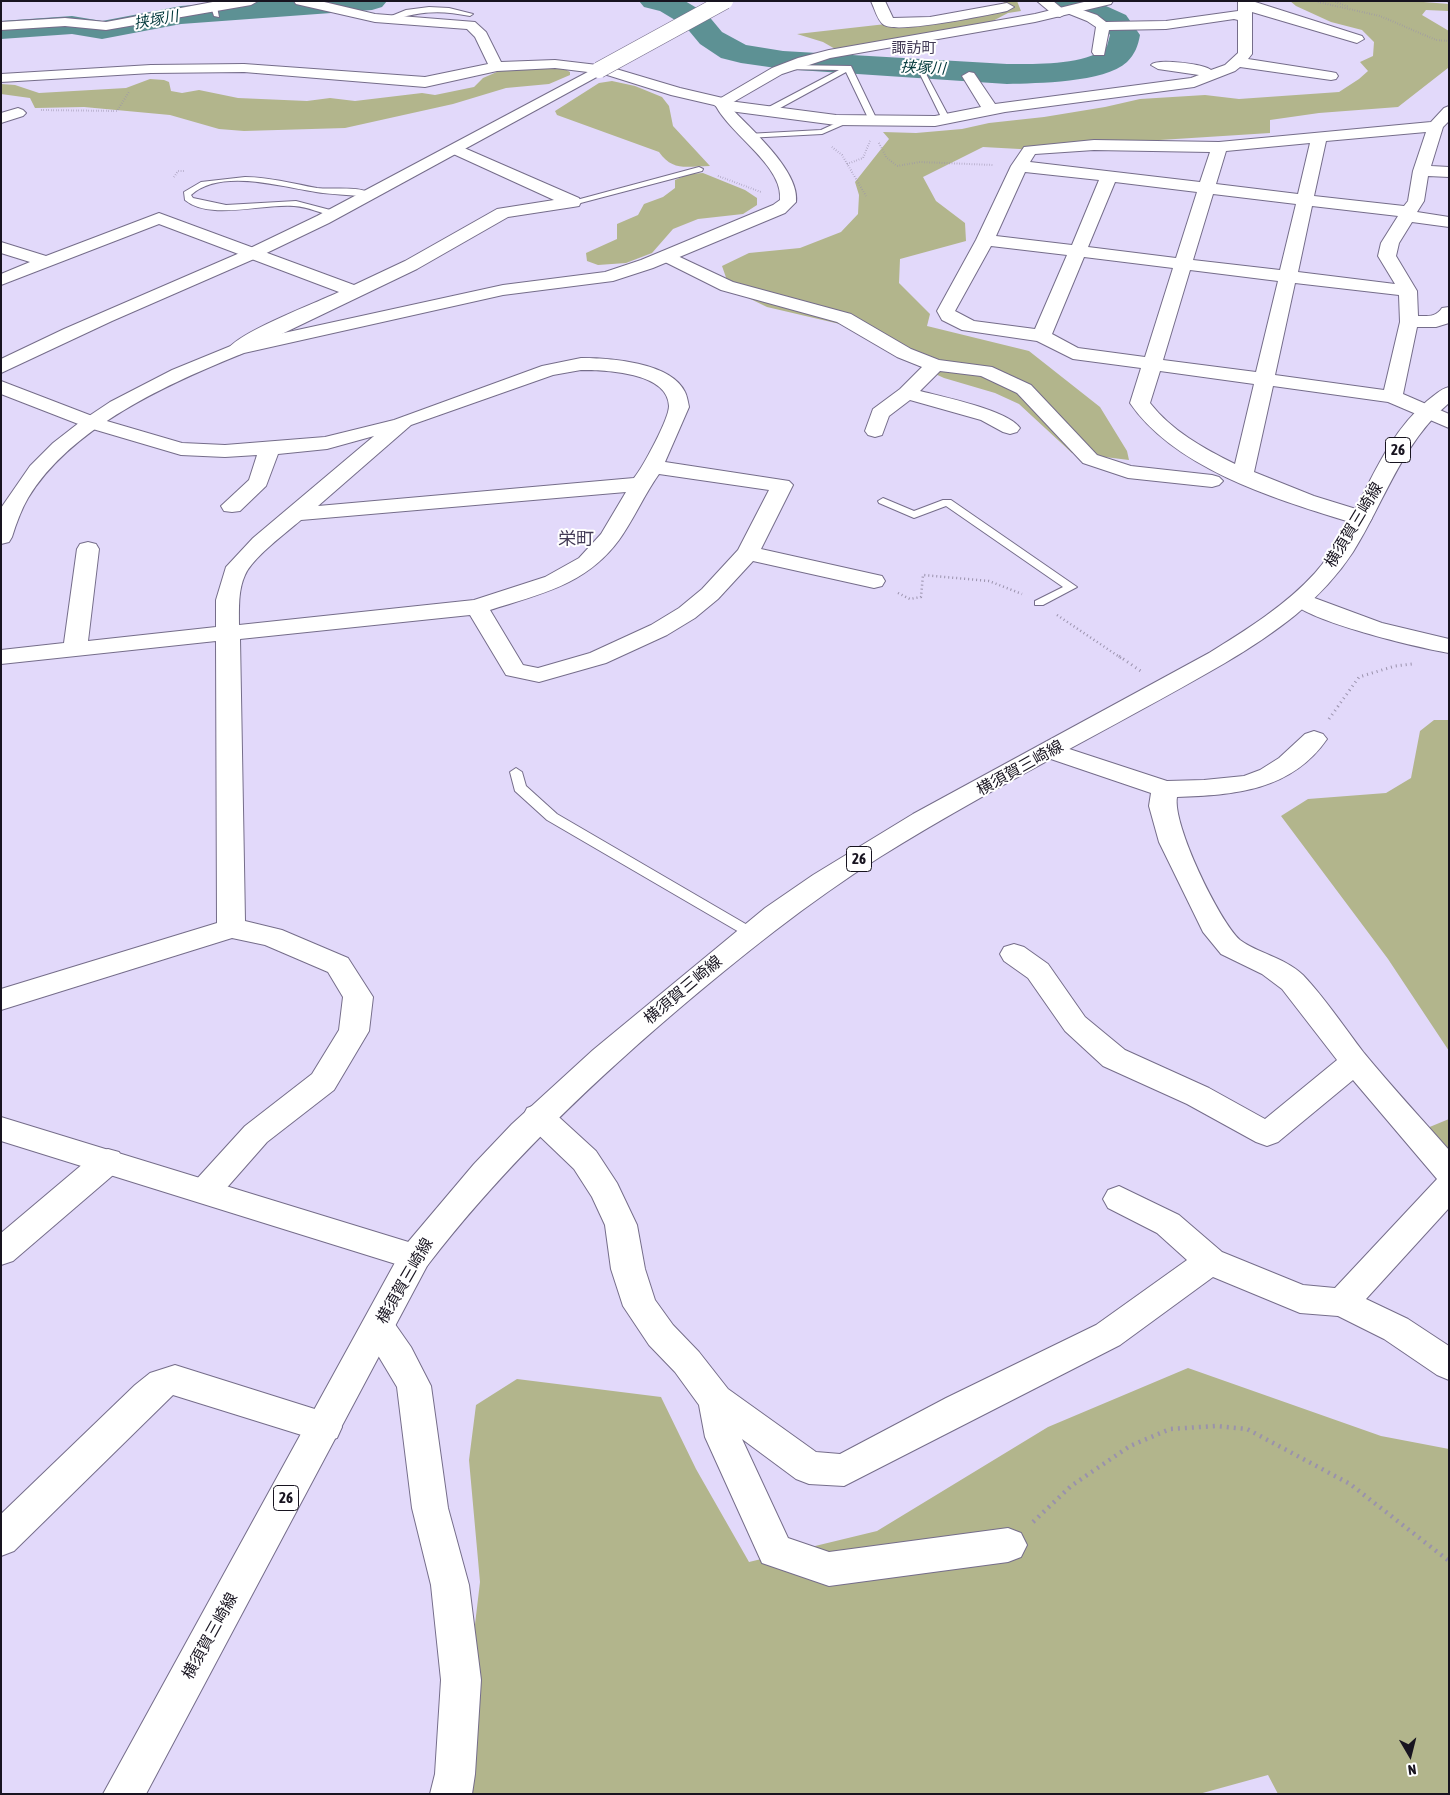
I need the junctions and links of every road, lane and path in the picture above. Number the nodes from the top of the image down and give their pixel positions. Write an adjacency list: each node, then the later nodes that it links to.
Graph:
1 (251, 1): 9 (street)
2 (725, 1): 49 (street, bridge)
3 (878, 1): 12 (street)
4 (1044, 1): 14 (street)
5 (1106, 1): 14 (street)
6 (1315, 1): 15 (path)
7 (1333, 1): 15 (path)
8 (1445, 1): 11 (path)
9 (231, 2): 20 (street)
10 (304, 2): 17 (street)
11 (1449, 2)
12 (1007, 7)
13 (1245, 7): 19 (street); 21 (street); 25 (street)
14 (1073, 10): 18 (street); 27 (street)
15 (1360, 12): 23 (path)
16 (470, 14): 17 (lane)
17 (388, 19): 28 (street)
18 (1112, 25): 19 (street); 24 (street)
19 (1166, 25): 22 (street)
20 (1, 26)
21 (1357, 40)
22 (1171, 41)
23 (1449, 41)
24 (1099, 52)
25 (1238, 62): 32 (street); 34 (street)
26 (1158, 65): 32 (street)
27 (790, 66): 29 (lane); 36 (street)
28 (497, 67): 30 (street); 36 (street)
29 (848, 68): 38 (lane); 44 (lane)
30 (138, 70): 35 (street); 40 (path)
31 (921, 72): 42 (lane)
32 (1217, 74): 37 (street)
33 (970, 76): 37 (street)
34 (1332, 76)
35 (1, 78)
36 (722, 104): 38 (street); 46 (street)
37 (990, 109): 42 (street)
38 (768, 111): 43 (street)
39 (1449, 111): 45 (street)
40 (18, 113): 41 (street)
41 (1, 118)
42 (946, 119): 44 (street)
43 (850, 120): 44 (street); 46 (lane)
44 (873, 120)
45 (1436, 126): 47 (street); 52 (street)
46 (747, 136): 61 (street)
47 (1319, 138): 48 (street); 59 (street)
48 (1219, 147): 50 (street); 56 (street)
49 (455, 149): 57 (street); 60 (street)
50 (1019, 166): 54 (street); 58 (path); 66 (street)
51 (699, 168): 60 (lane); 61 (path)
52 (1421, 171): 53 (street); 64 (street)
53 (1449, 172)
54 (1109, 176): 56 (street); 69 (street)
55 (287, 184): 57 (lane); 62 (lane); 62 (lane)
56 (1206, 188): 59 (street); 72 (street)
57 (370, 195): 63 (street)
58 (866, 196)
59 (1306, 200): 64 (street); 73 (street)
60 (572, 202): 75 (street)
61 (788, 202): 70 (street)
62 (274, 204): 63 (lane)
63 (335, 214): 68 (street)
64 (1408, 214): 65 (street); 76 (street)
65 (1449, 222)
66 (984, 240): 69 (street); 79 (street)
67 (1, 247): 71 (street)
68 (254, 252): 71 (street); 75 (street); 83 (street)
69 (1078, 252): 72 (street); 79 (street)
70 (667, 256): 80 (street); 82 (street)
71 (46, 262): 74 (street)
72 (1183, 264): 73 (street); 81 (street)
73 (1289, 277): 76 (street); 84 (street)
74 (1, 280)
75 (354, 291): 80 (street)
76 (1408, 291): 78 (street)
77 (1449, 312): 78 (street)
78 (1409, 322): 88 (street)
79 (1042, 336): 81 (street)
80 (238, 349): 92 (street)
81 (1152, 364): 84 (street); 96 (street)
82 (935, 365): 87 (street); 98 (street)
83 (1, 367)
84 (1265, 380): 88 (street); 96 (street)
85 (1, 387): 92 (street)
86 (1449, 392): 89 (street, 横須賀三崎線 / 26)
87 (907, 393): 93 (street); 94 (street)
88 (1392, 397): 89 (street)
89 (1424, 413): 91 (street); 102 (street, 横須賀三崎線 / 26)
90 (404, 421): 95 (street); 97 (street); 101 (street)
91 (1449, 422)
92 (93, 423): 95 (street); 103 (street)
93 (1010, 428)
94 (875, 431)
95 (269, 448): 100 (street)
96 (1243, 474): 102 (street)
97 (647, 475): 101 (street); 105 (street); 109 (street)
98 (1212, 481)
99 (883, 502): 108 (lane)
100 (232, 506)
101 (296, 514): 110 (street)
102 (1361, 518): 107 (street, 横須賀三崎線 / 26)
103 (1, 537)
104 (88, 549): 112 (street)
105 (748, 553): 106 (street); 109 (street)
106 (874, 581): 108 (path)
107 (1302, 600): 111 (street); 114 (street, 横須賀三崎線 / 26)
108 (1039, 603): 114 (path)
109 (476, 607): 110 (street)
110 (228, 632): 112 (street); 119 (street)
111 (1447, 646): 115 (path)
112 (75, 649): 113 (street)
113 (1, 658)
114 (1165, 687): 116 (street, 横須賀三崎線 / 26)
115 (1314, 740): 118 (street)
116 (1051, 750): 118 (street); 120 (street, 横須賀三崎線 / 26)
117 (516, 772): 120 (lane)
118 (1165, 789): 123 (street)
119 (231, 928): 122 (street); 129 (street)
120 (751, 933): 124 (street, 横須賀三崎線 / 26)
121 (1014, 954): 123 (street)
122 (1, 1000)
123 (1355, 1062): 127 (street)
124 (538, 1116): 132 (street, 横須賀三崎線 / 26); 137 (street)
125 (1, 1129): 126 (street)
126 (108, 1161): 129 (street); 131 (street)
127 (1449, 1172)
128 (1449, 1187): 134 (street)
129 (205, 1191): 132 (street)
130 (1119, 1199): 133 (street)
131 (1, 1252)
132 (415, 1257): 135 (street, 横須賀三崎線 / 26)
133 (1210, 1261): 134 (street); 137 (street)
134 (1342, 1303): 136 (street)
135 (378, 1327): 138 (street, 横須賀三崎線 / 26); 143 (street)
136 (1449, 1365)
137 (716, 1400): 140 (street)
138 (324, 1427): 139 (street); 142 (street, 横須賀三崎線 / 26)
139 (1, 1539)
140 (1008, 1545): 141 (path)
141 (1449, 1561)
142 (124, 1794)
143 (451, 1794)

